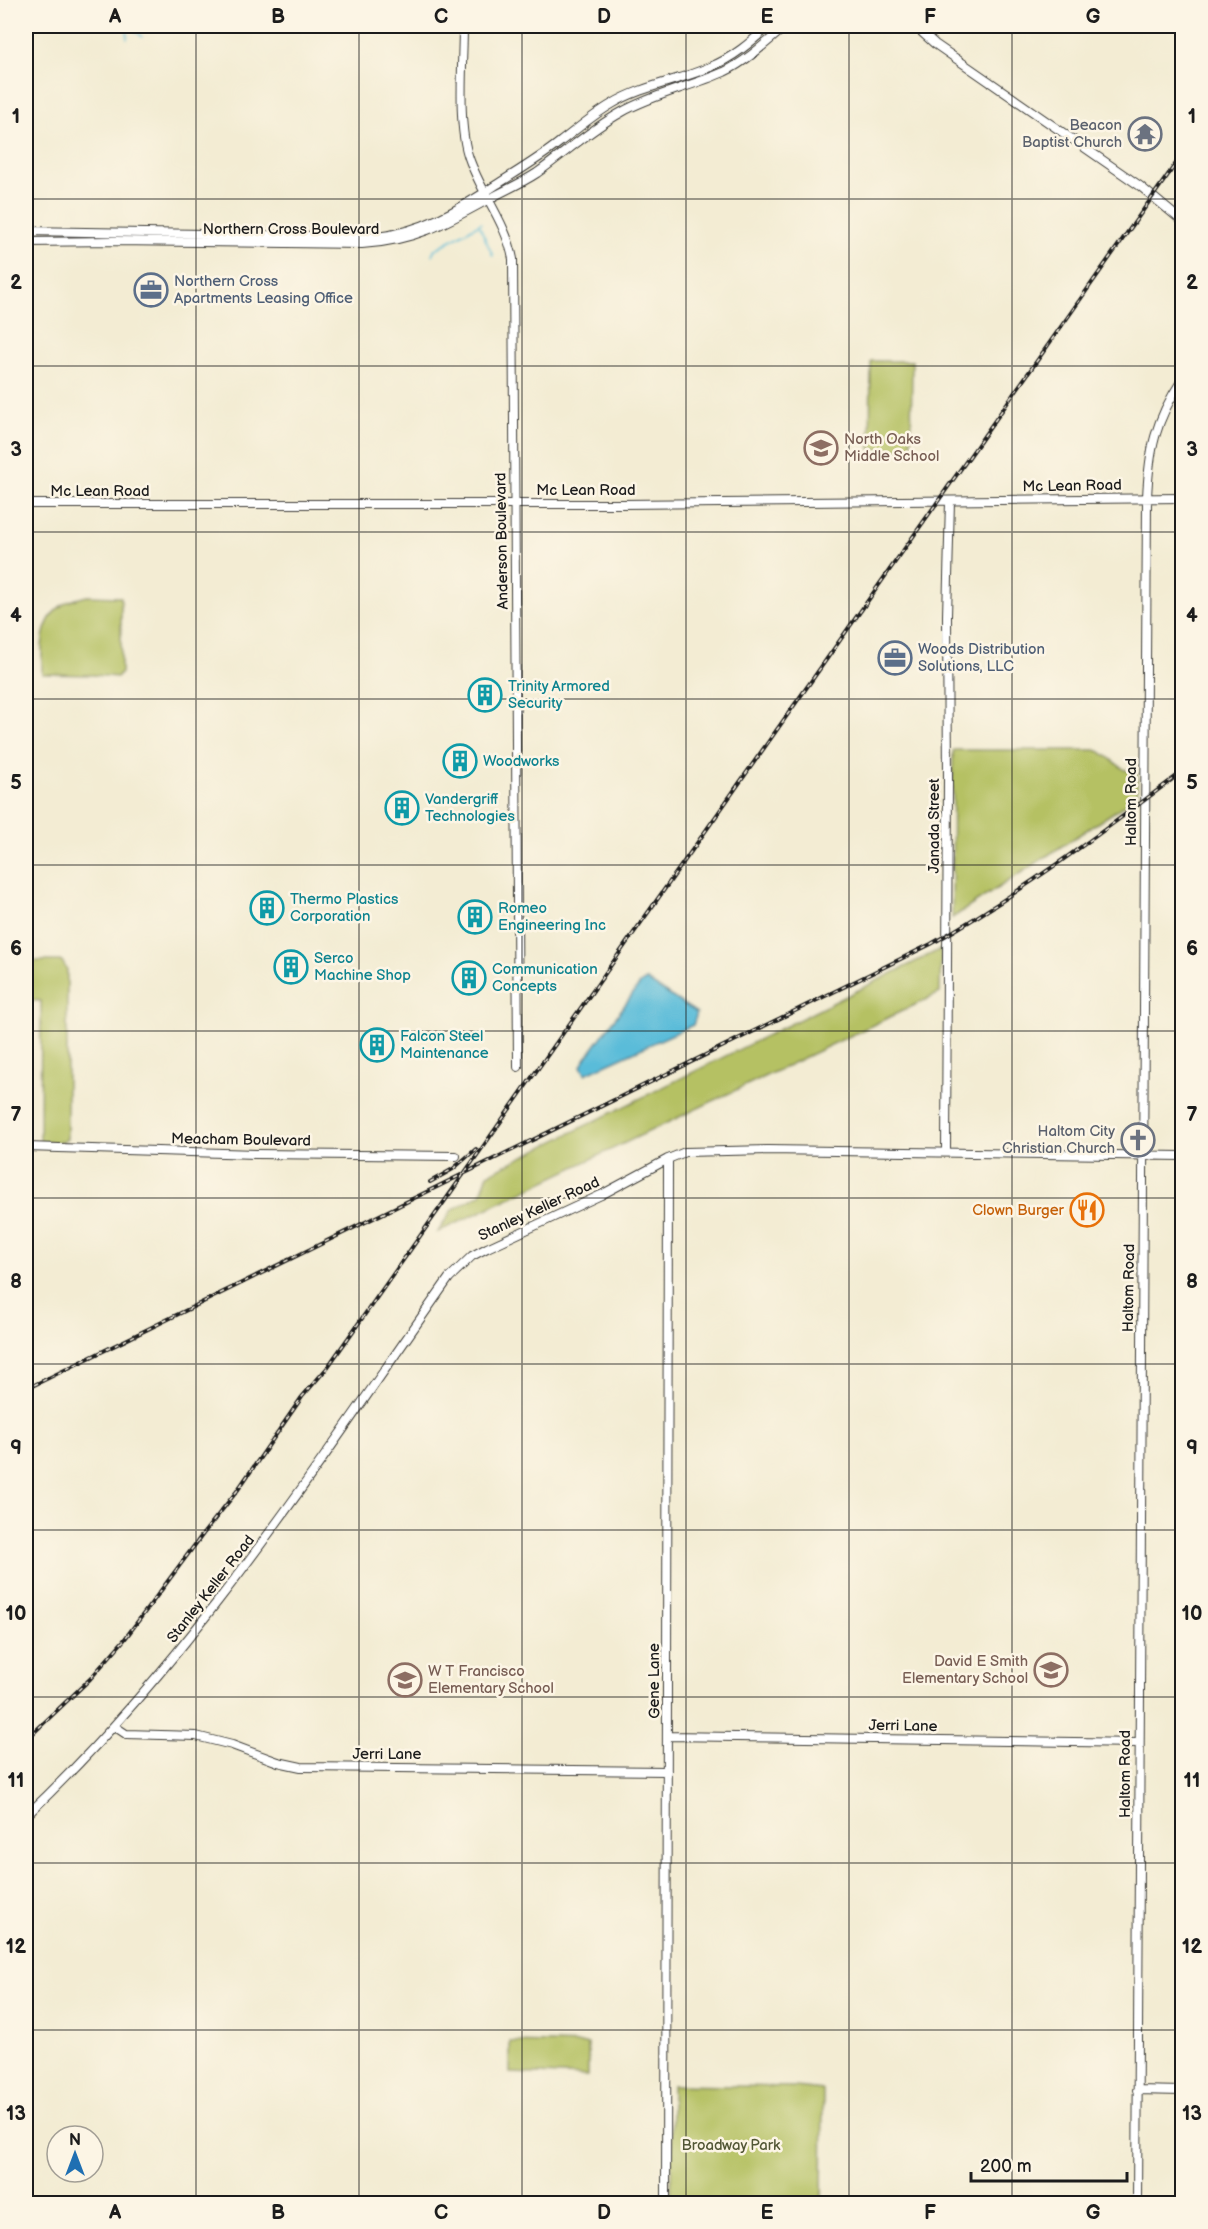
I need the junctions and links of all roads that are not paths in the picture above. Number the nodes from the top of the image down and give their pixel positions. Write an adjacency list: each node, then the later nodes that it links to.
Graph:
1 (464, 26): 6 (street, Anderson Boulevard)
2 (786, 26): 5 (street, Northern Cross Boulevard)
3 (915, 26): 7 (street)
4 (767, 27): 5 (street); 6 (street, Northern Cross Boulevard)
5 (773, 37): 6 (street, Northern Cross Boulevard)
6 (487, 196): 9 (street, Northern Cross Boulevard); 15 (street, Anderson Boulevard)
7 (1182, 221)
8 (26, 231): 9 (street, Northern Cross Boulevard)
9 (127, 237): 10 (street, Northern Cross Boulevard)
10 (26, 242)
11 (1182, 380): 12 (street, Haltom Road)
12 (1147, 498): 13 (street, Mc Lean Road); 14 (street, Mc Lean Road); 20 (street, Haltom Road)
13 (1182, 498)
14 (950, 501): 15 (street, Mc Lean Road); 19 (street, Janada Street)
15 (515, 502): 16 (street, Mc Lean Road); 17 (street, Anderson Boulevard)
16 (26, 504)
17 (518, 1067)
18 (26, 1147): 21 (street, Meacham Boulevard)
19 (946, 1152): 20 (street, Stanley Keller Road); 23 (street, Stanley Keller Road)
20 (1144, 1155): 22 (street, Stanley Keller Road); 26 (street, Haltom Road)
21 (456, 1156)
22 (1182, 1156)
23 (668, 1159): 24 (street, Stanley Keller Road); 25 (street, Gene Lane)
24 (114, 1726): 27 (street, Jerri Lane); 28 (street, Stanley Keller Road)
25 (668, 1736): 26 (street, Jerri Lane); 27 (street, Gene Lane)
26 (1139, 1743): 29 (street, Haltom Road)
27 (667, 1771): 31 (street, Gene Lane)
28 (26, 1816)
29 (1137, 2090): 30 (street); 32 (street, Haltom Road)
30 (1182, 2091)
31 (666, 2204)
32 (1137, 2204)

